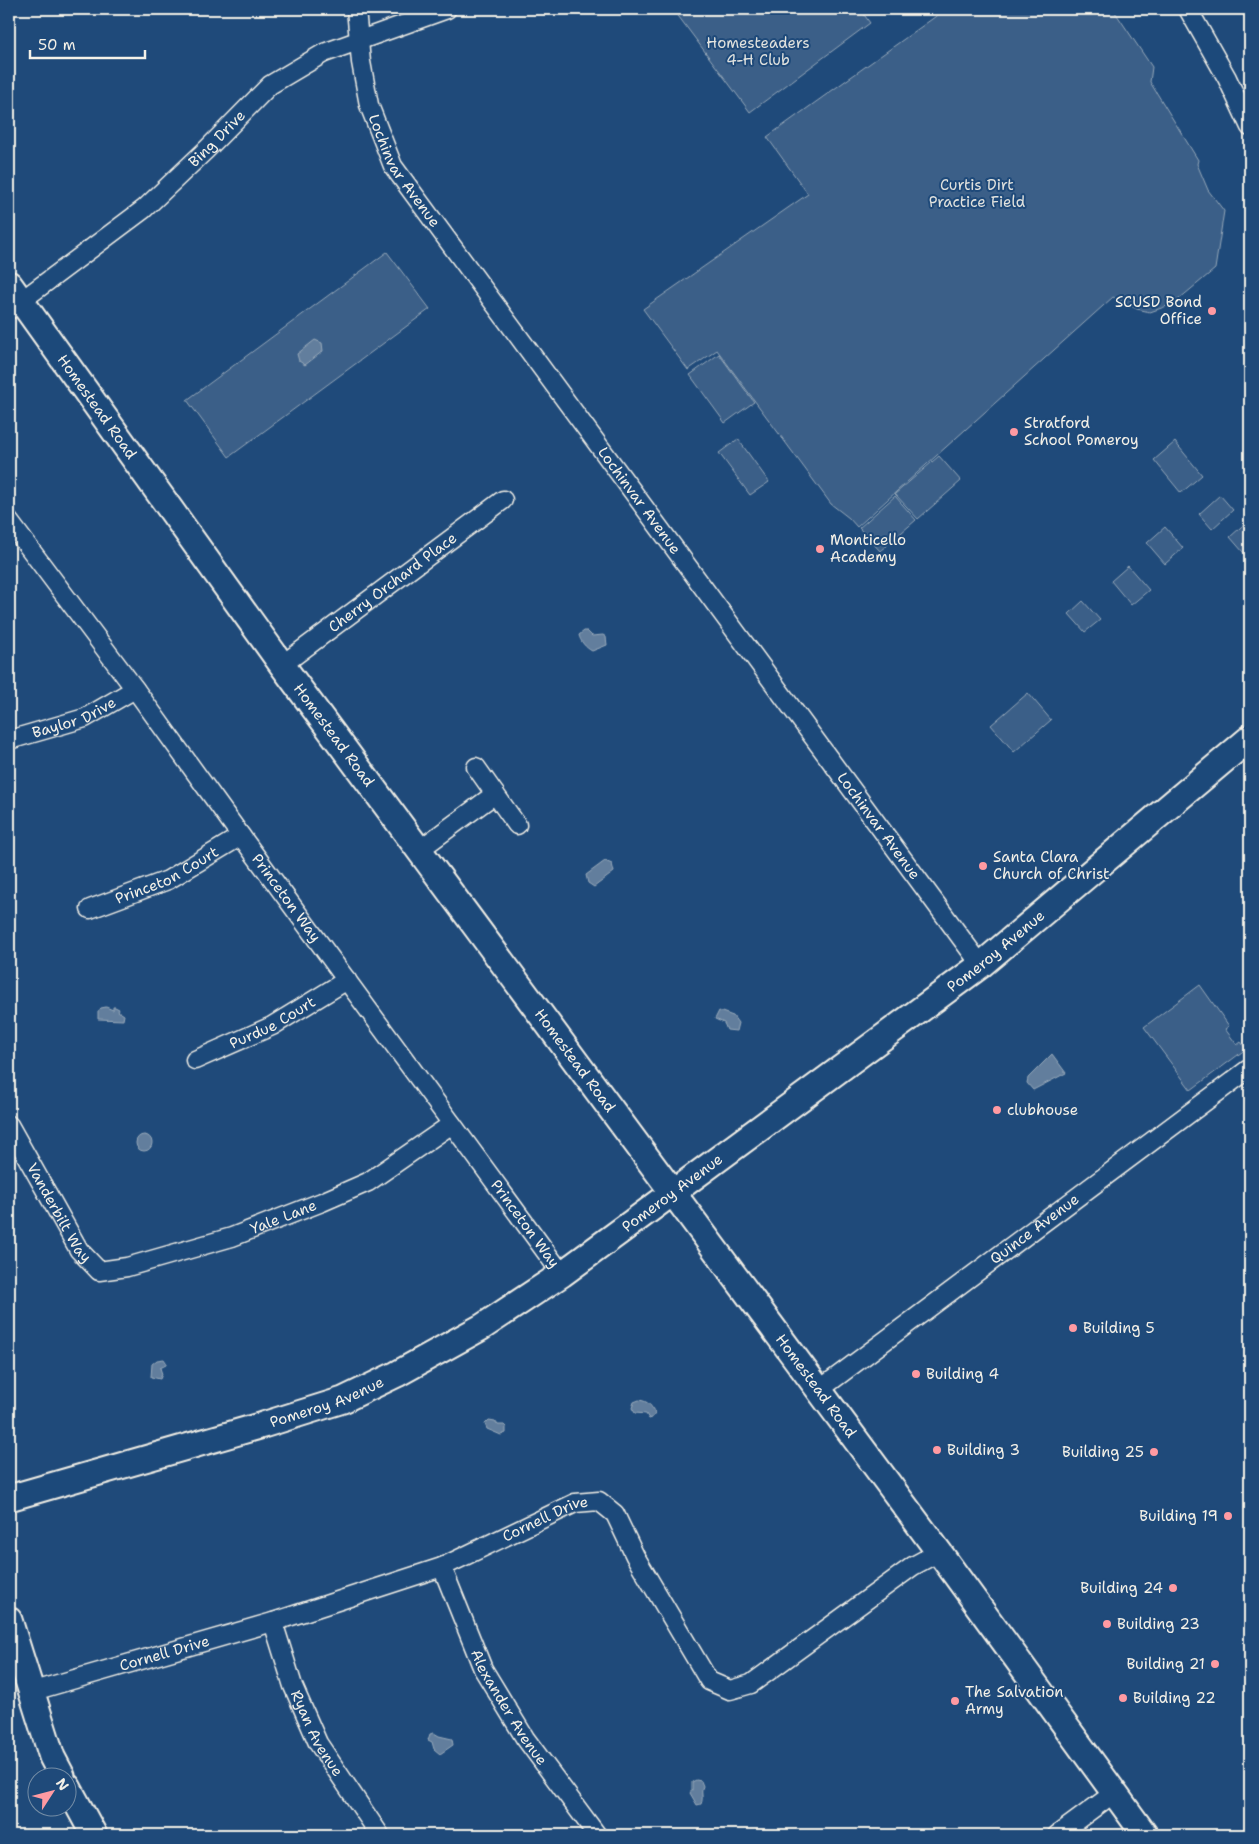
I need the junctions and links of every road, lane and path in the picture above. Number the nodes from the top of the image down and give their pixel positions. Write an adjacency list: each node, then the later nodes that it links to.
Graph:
1 (356, 9): 4 (street, Lochinvar Avenue)
2 (447, 9): 4 (street, Bing Drive)
3 (1188, 9): 5 (street)
4 (359, 42): 6 (street, Bing Drive); 19 (street, Lochinvar Avenue)
5 (1250, 127)
6 (13, 299): 9 (main road, Homestead Road)
7 (503, 500): 9 (street, Cherry Orchard Place)
8 (10, 526): 10 (street, Princeton Way)
9 (282, 665): 17 (main road, Homestead Road)
10 (135, 688): 12 (street, Baylor Drive); 16 (street, Princeton Way)
11 (1250, 738): 19 (main road, Pomeroy Avenue)
12 (9, 740)
13 (476, 767): 14 (street)
14 (495, 794): 15 (street); 17 (street)
15 (517, 825)
16 (241, 836): 18 (street, Princeton Court); 20 (street, Princeton Way)
17 (418, 850): 25 (main road, Homestead Road)
18 (90, 909)
19 (981, 966): 25 (main road, Pomeroy Avenue)
20 (347, 980): 21 (street, Purdue Court); 23 (street, Princeton Way)
21 (195, 1060)
22 (1250, 1068): 28 (street, Quince Avenue)
23 (452, 1124): 26 (street, Yale Lane); 27 (street, Princeton Way)
24 (9, 1125): 26 (street, Vanderbilt Way)
25 (673, 1194): 27 (main road, Pomeroy Avenue); 28 (main road, Homestead Road)
26 (99, 1271)
27 (562, 1274): 29 (main road, Pomeroy Avenue)
28 (819, 1390): 30 (main road, Homestead Road)
29 (9, 1498)
30 (939, 1552): 31 (street, Cornell Drive); 36 (main road, Homestead Road)
31 (442, 1567): 33 (street, Cornell Drive); 40 (street, Alexander Avenue)
32 (9, 1620): 34 (main road)
33 (273, 1622): 34 (street, Cornell Drive); 39 (street, Ryan Avenue)
34 (30, 1692): 35 (main road)
35 (56, 1766)
36 (1114, 1793): 41 (street); 42 (main road, Homestead Road)
37 (78, 1805): 38 (main road)
38 (94, 1835)
39 (380, 1835)
40 (597, 1835)
41 (1057, 1835)
42 (1145, 1835)

